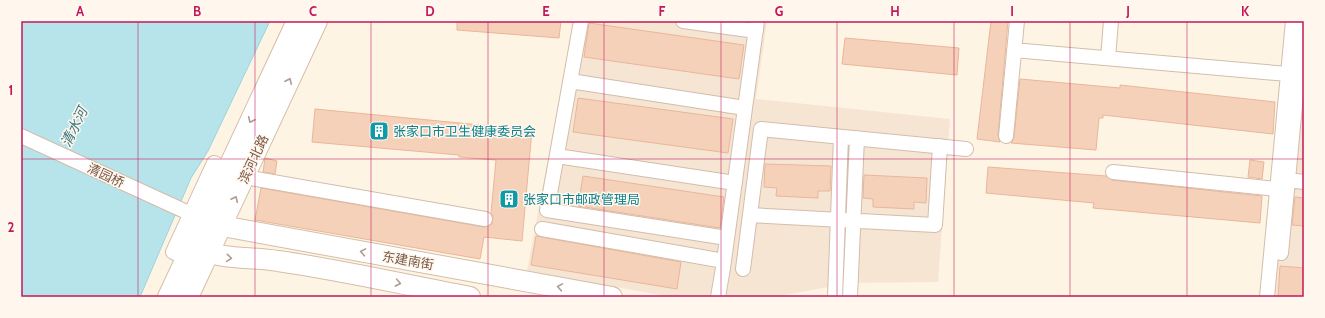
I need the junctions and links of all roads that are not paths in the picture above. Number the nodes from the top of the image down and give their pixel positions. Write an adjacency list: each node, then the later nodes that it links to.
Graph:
1 (297, 21): 24 (street, 滨河北路, one-way to 24)
2 (317, 21): 24 (street, 滨河北路, one-way to 2)
3 (581, 21): 14 (street)
4 (683, 21): 9 (street)
5 (1017, 21): 11 (street)
6 (1111, 21): 12 (street)
7 (1293, 21): 13 (street)
8 (1303, 21): 10 (street)
9 (756, 26): 15 (street)
10 (1302, 44): 16 (street)
11 (1014, 50): 12 (street); 18 (street)
12 (1108, 58): 13 (street)
13 (1288, 74): 28 (street)
14 (570, 81): 15 (street); 23 (street)
15 (745, 108): 27 (street)
16 (1299, 114): 28 (street)
17 (21, 136): 30 (street, 清园桥)
18 (1006, 136)
19 (841, 137): 20 (street); 29 (street); 32 (street)
20 (857, 138): 21 (street); 33 (street)
21 (940, 146): 22 (street); 33 (street)
22 (966, 149)
23 (556, 156): 27 (street); 35 (street)
24 (229, 170): 30 (street, 滨河北路); 31 (street)
25 (1113, 172): 28 (street)
26 (1304, 182): 28 (street)
27 (735, 183): 35 (street)
28 (1282, 185): 37 (street); 47 (street)
29 (750, 215): 32 (street); 39 (street)
30 (206, 219): 36 (street, 滨河北路); 43 (street, 东建南街, one-way to 30)
31 (485, 219)
32 (838, 220): 33 (street); 45 (street)
33 (853, 221): 46 (street)
34 (542, 229): 38 (street)
35 (727, 238): 38 (street)
36 (190, 252): 40 (street, 滨河北路); 41 (street, 滨河北路); 42 (street, 东建南街, one-way to 42)
37 (1280, 259)
38 (724, 261): 44 (street)
39 (743, 269)
40 (168, 297)
41 (188, 297)
42 (470, 297)
43 (612, 297)
44 (718, 297)
45 (834, 297)
46 (850, 297)
47 (1267, 297)

